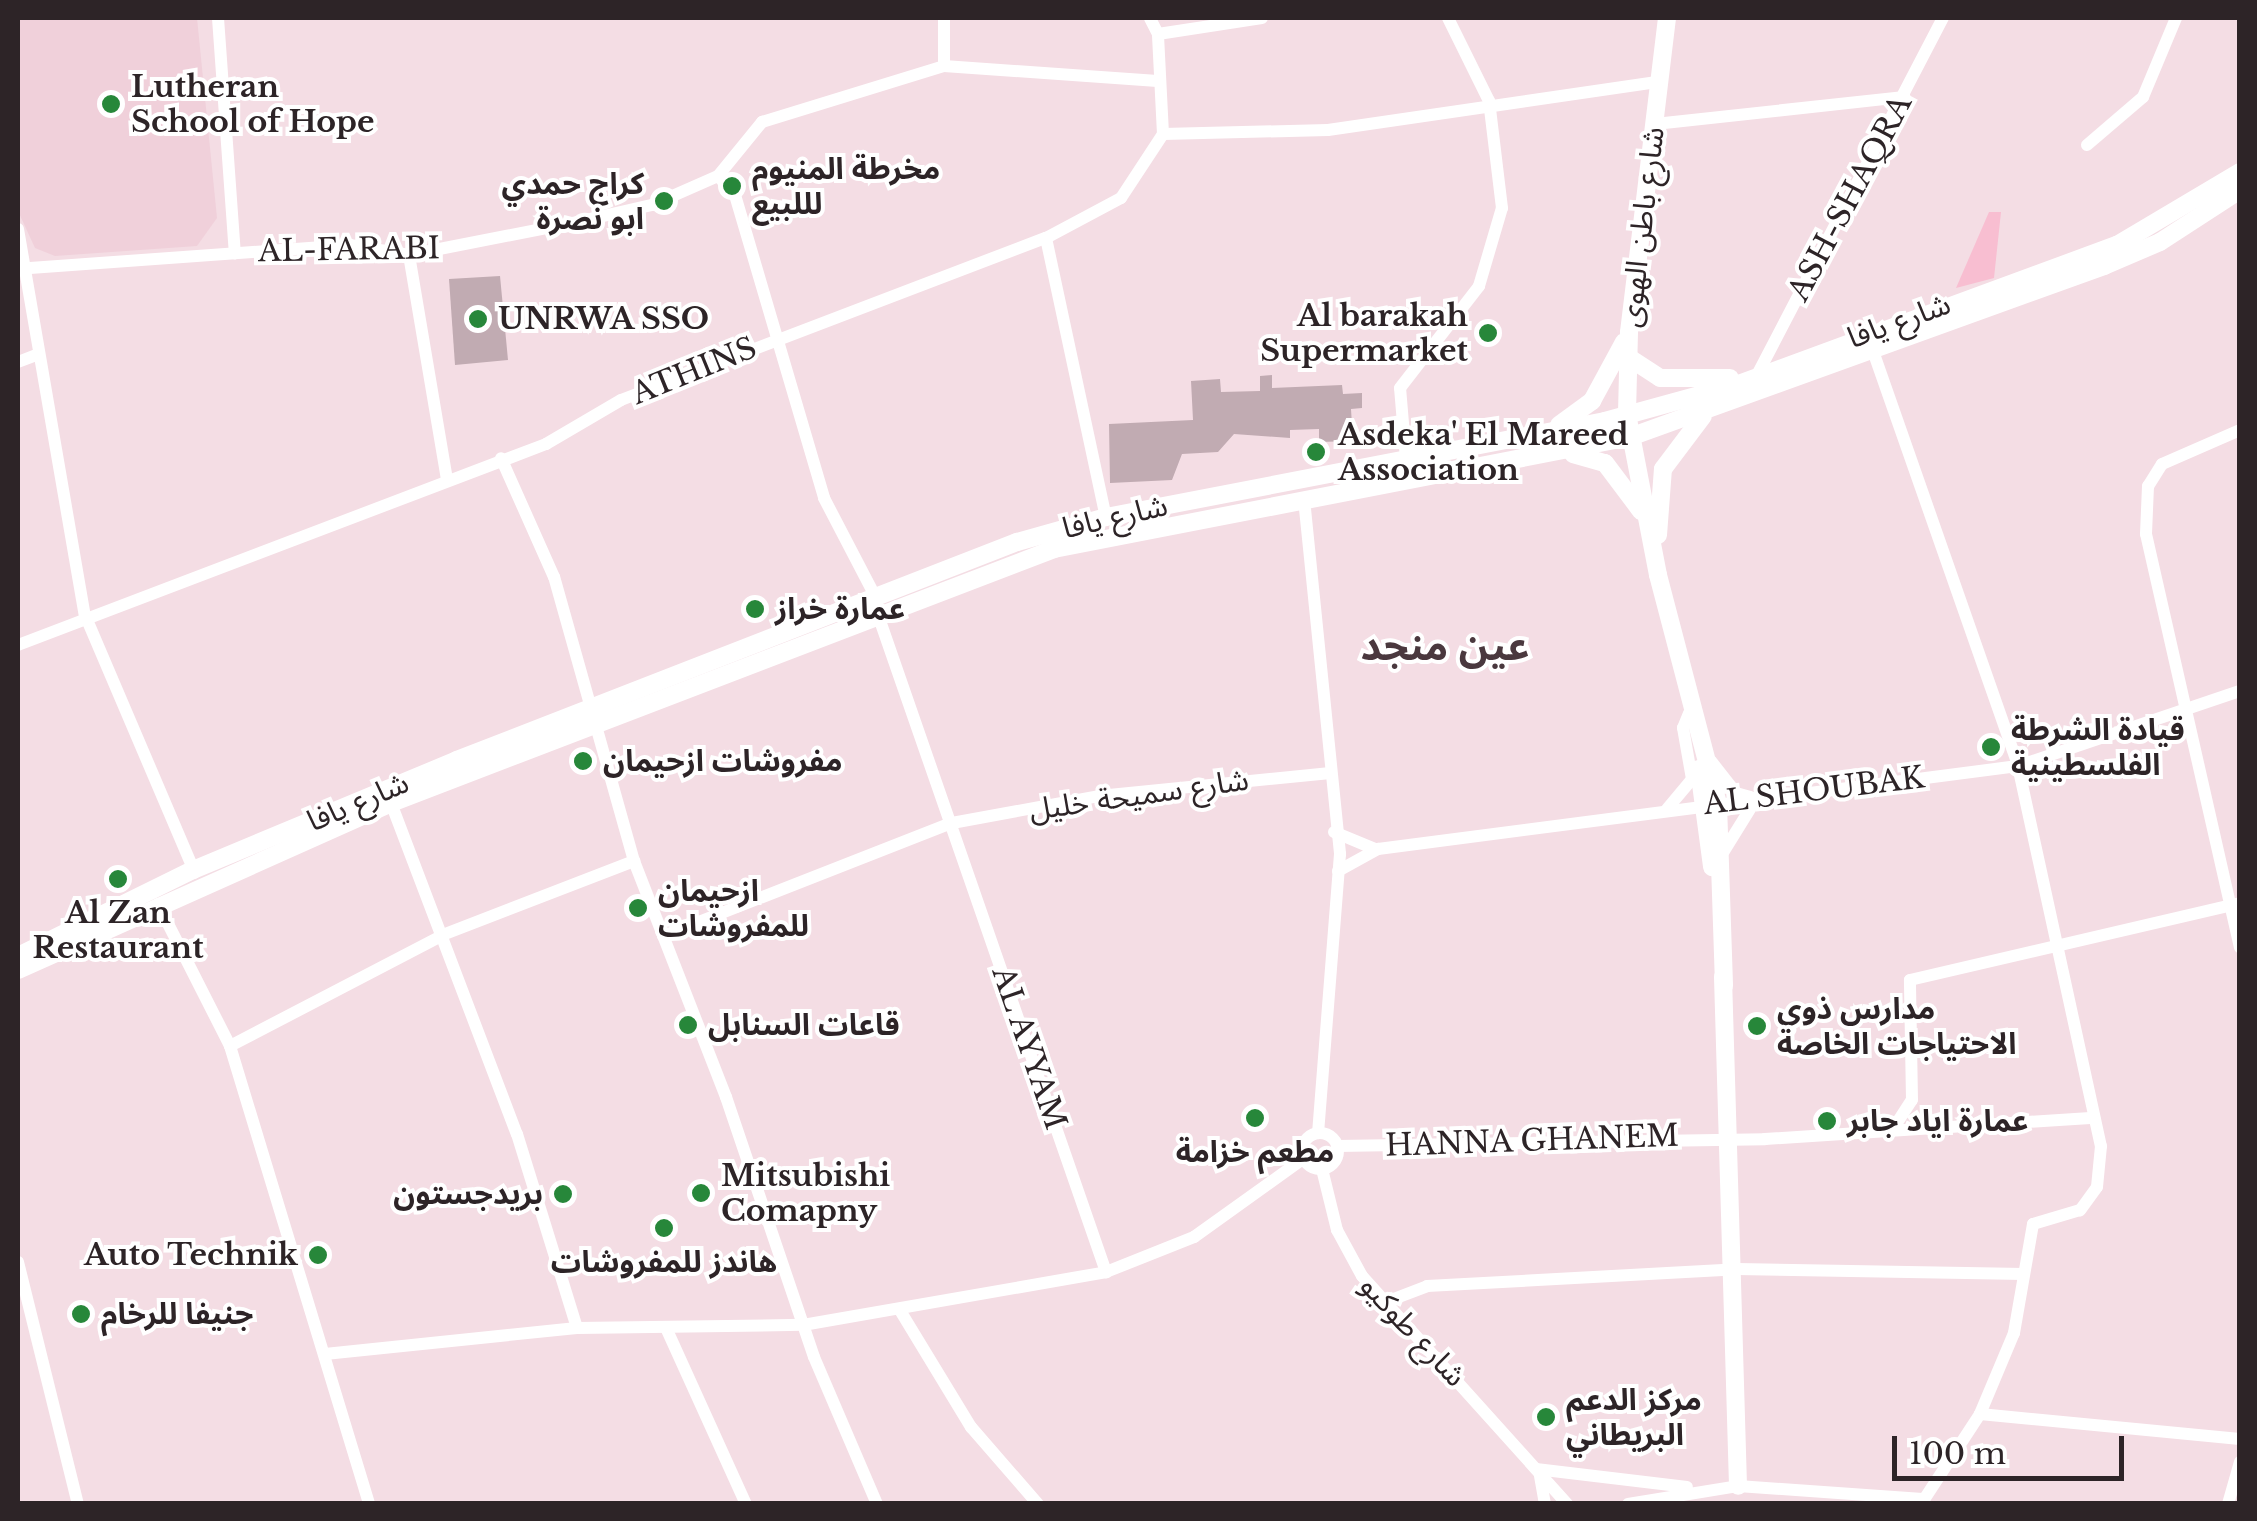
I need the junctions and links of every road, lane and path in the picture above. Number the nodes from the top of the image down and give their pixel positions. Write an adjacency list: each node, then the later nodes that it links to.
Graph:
1 (218, 18): 23 (street)
2 (944, 18): 10 (street)
3 (1150, 18): 9 (street)
4 (1262, 18): 9 (street)
5 (1448, 18): 14 (street)
6 (1667, 18): 12 (main road, شارع باطن الهوى)
7 (1942, 18): 13 (street, ASH-SHAQRA)
8 (2176, 18): 17 (street)
9 (1158, 34): 11 (street)
10 (944, 66): 11 (street); 19 (street)
11 (1157, 81): 16 (street)
12 (1659, 82): 14 (street); 15 (main road, شارع باطن الهوى)
13 (1905, 98): 15 (street); 32 (street, ASH-SHAQRA)
14 (1488, 101): 16 (street); 40 (street)
15 (1655, 124): 26 (main road, شارع باطن الهوى)
16 (1163, 134): 22 (street, ATHINS)
17 (2087, 145)
18 (2240, 172): 32 (main road, شارع يافا)
19 (718, 176): 24 (street, AL-FARABI); 27 (street, AL AYYAM)
20 (2240, 190): 28 (main road, شارع يافا)
21 (18, 229): 25 (street)
22 (1046, 238): 27 (street, ATHINS); 43 (street)
23 (235, 252): 24 (street, AL-FARABI); 25 (street, AL-FARABI)
24 (409, 254): 41 (street)
25 (30, 268): 29 (street)
26 (1629, 332): 30 (main road, شارع باطن الهوى); 36 (main road)
27 (774, 339): 39 (street, ATHINS); 46 (street, AL AYYAM)
28 (1872, 351): 33 (main road, شارع يافا); 56 (street)
29 (40, 354): 31 (street); 47 (street)
30 (1628, 357): 32 (main road); 34 (main road, شارع باطن الهوى)
31 (18, 362)
32 (1756, 377): 34 (main road, شارع يافا)
33 (1714, 407): 37 (main road, شارع يافا); 45 (main road)
34 (1628, 414): 36 (main road, شارع يافا); 37 (main road, شارع باطن الهوى)
35 (2240, 430): 52 (street)
36 (1544, 432): 40 (main road, شارع يافا)
37 (1630, 437): 38 (main road, شارع يافا); 44 (main road, شارع باطن الهوى)
38 (1558, 452): 42 (main road, شارع يافا); 44 (main road)
39 (501, 458): 41 (street, ATHINS); 51 (street)
40 (1406, 459): 43 (main road, شارع يافا)
41 (447, 480): 47 (street, ATHINS)
42 (1304, 499): 46 (main road, شارع يافا); 57 (street)
43 (1106, 516): 46 (main road, شارع يافا)
44 (1647, 520): 45 (main road, شارع باطن الهوى)
45 (1658, 575): 49 (main road)
46 (876, 604): 51 (main road, شارع يافا); 54 (main road, شارع يافا); 62 (street, AL AYYAM)
47 (85, 615): 48 (street, ATHINS); 68 (street)
48 (18, 646)
49 (1685, 679): 53 (main road); 55 (main road)
50 (2240, 691): 52 (street, AL SHOUBAK)
51 (595, 704): 54 (street); 68 (main road, شارع يافا)
52 (2187, 706): 56 (street, AL SHOUBAK); 70 (street)
53 (1689, 713): 60 (main road); 61 (street)
54 (590, 726): 59 (main road, شارع يافا); 66 (street)
55 (1706, 752): 58 (street); 60 (main road)
56 (2018, 766): 58 (street, AL SHOUBAK); 74 (street)
57 (1328, 773): 62 (street, شارع سميحة خليل); 63 (street)
58 (1757, 799): 60 (street, AL SHOUBAK); 65 (street)
59 (391, 803): 68 (main road, شارع يافا); 71 (street)
60 (1711, 804): 61 (street, AL SHOUBAK); 65 (main road); 77 (main road)
61 (1664, 811): 64 (street, AL SHOUBAK)
62 (952, 824): 72 (street, شارع سميحة خليل); 88 (street, AL AYYAM)
63 (1334, 832): 64 (street, AL SHOUBAK); 67 (street)
64 (1378, 849): 67 (street, AL SHOUBAK)
65 (1722, 858): 77 (main road)
66 (634, 861): 71 (street); 72 (street)
67 (1338, 871): 81 (street)
68 (197, 877): 69 (main road, شارع يافا); 75 (main road, شارع يافا)
69 (158, 904): 76 (main road, شارع يافا); 78 (street)
70 (2235, 905): 73 (street); 74 (street)
71 (445, 934): 78 (street); 93 (street)
72 (663, 936): 92 (street)
73 (2240, 947)
74 (2062, 950): 79 (street); 80 (street)
75 (18, 956)
76 (18, 970)
77 (1724, 986): 82 (main road)
78 (230, 1046): 95 (street)
79 (2094, 1118): 80 (street, HANNA GHANEM); 89 (street)
80 (1891, 1132): 82 (street, HANNA GHANEM)
81 (1318, 1133): 83 (street); 84 (street)
82 (1727, 1136): 83 (street, HANNA GHANEM); 87 (main road)
83 (1337, 1146): 85 (street)
84 (1303, 1158): 85 (street); 88 (street)
85 (1322, 1169): 90 (street, شارع طوكيو)
86 (18, 1262): 103 (street)
87 (1737, 1269): 89 (street); 90 (street); 100 (main road)
88 (1106, 1272): 91 (street)
89 (2024, 1274): 96 (street)
90 (1391, 1300): 99 (street, شارع طوكيو)
91 (901, 1312): 92 (street); 107 (street)
92 (803, 1325): 94 (street); 106 (street)
93 (577, 1328): 94 (street); 95 (street)
94 (667, 1330): 105 (street)
95 (325, 1354): 104 (street)
96 (1980, 1414): 97 (street); 102 (street)
97 (2240, 1440)
98 (2240, 1462): 111 (street)
99 (1538, 1472): 101 (street); 108 (street); 109 (street, شارع طوكيو)
100 (1738, 1486): 101 (street); 102 (street)
101 (1699, 1490): 110 (street)
102 (1922, 1501)
103 (78, 1504)
104 (368, 1504)
105 (746, 1504)
106 (877, 1504)
107 (1038, 1504)
108 (1544, 1504)
109 (1567, 1504)
110 (1628, 1504)
111 (2228, 1504)

